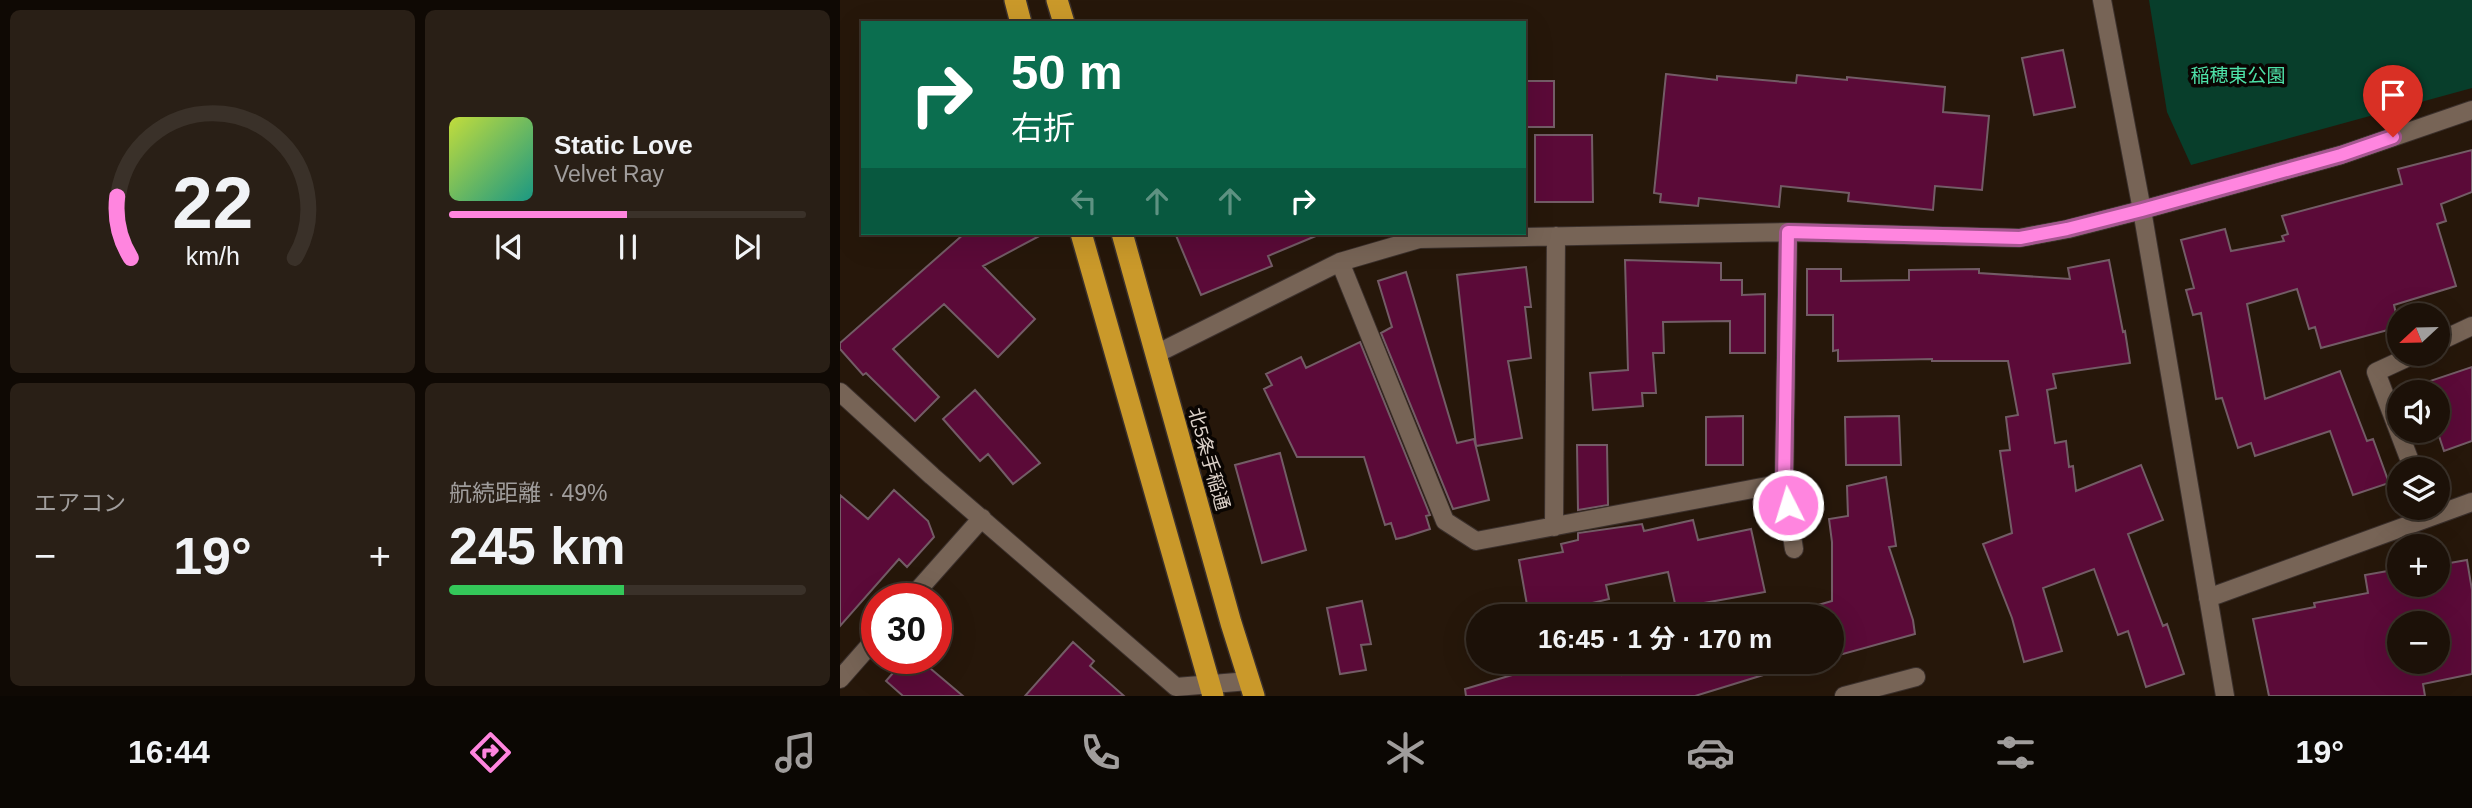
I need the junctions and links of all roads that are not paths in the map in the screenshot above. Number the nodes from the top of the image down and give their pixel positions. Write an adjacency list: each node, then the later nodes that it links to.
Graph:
1 (1015, 0): 4 (highway)
2 (1057, 0): 5 (highway)
3 (2102, 0): 7 (street)
4 (1020, 21)
5 (1062, 21)
6 (2472, 110): 7 (street)
7 (2142, 210): 8 (street); 27 (street)
8 (1788, 232): 11 (street); 19 (street)
9 (1082, 235): 32 (highway)
10 (1123, 235): 15 (highway, 北5条手稲通)
11 (1556, 236): 12 (street); 24 (street)
12 (1340, 262): 15 (street); 24 (street)
13 (2472, 326): 14 (street)
14 (2450, 336)
15 (1156, 354): 31 (highway, 北5条手稲通)
16 (2389, 366): 18 (street)
17 (840, 392): 22 (street)
18 (2408, 457)
19 (1784, 483): 24 (street); 25 (street)
20 (2472, 502): 21 (street)
21 (2450, 507)
22 (982, 518): 26 (street); 32 (street)
23 (2409, 520): 27 (street)
24 (1554, 527)
25 (1794, 549)
26 (924, 583)
27 (2208, 598): 34 (street)
28 (861, 656): 30 (street)
29 (1916, 677): 33 (street)
30 (840, 679)
31 (1251, 688): 32 (street)
32 (1211, 690)
33 (1844, 696)
34 (2225, 696)

